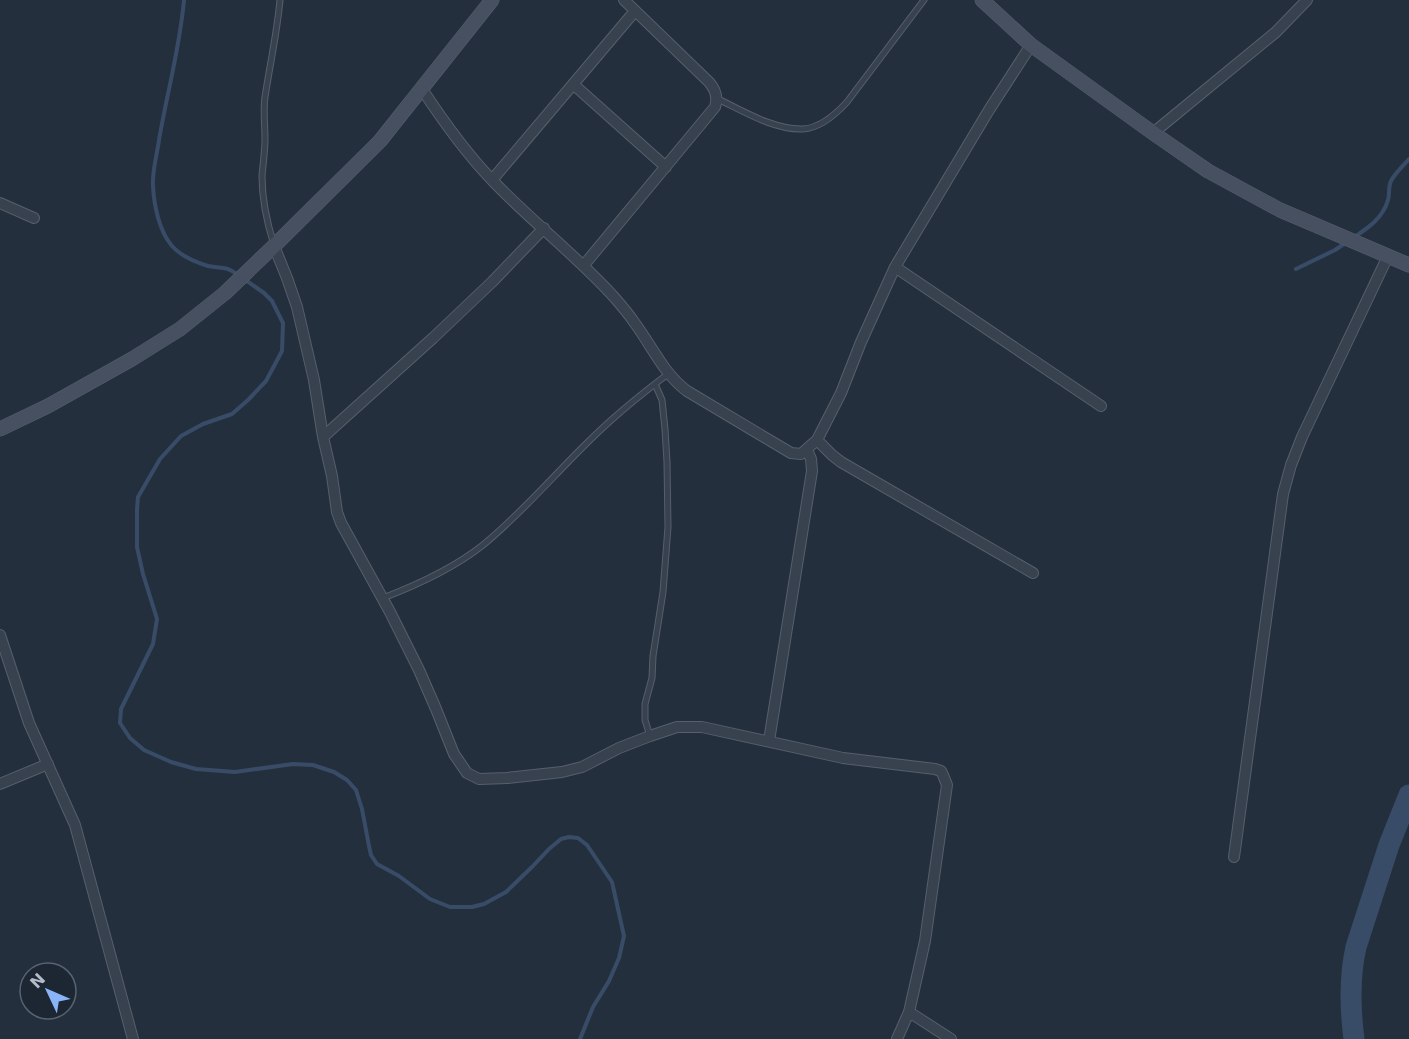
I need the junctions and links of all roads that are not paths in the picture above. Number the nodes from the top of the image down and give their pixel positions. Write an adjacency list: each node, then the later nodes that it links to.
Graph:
1 (280, 0): 18 (lane)
2 (492, 0): 10 (street)
3 (624, 0): 7 (street)
4 (924, 0): 11 (lane)
5 (982, 0): 8 (street)
6 (1307, 0): 12 (street)
7 (635, 11): 9 (street); 11 (street)
8 (1031, 45): 12 (street); 22 (street)
9 (573, 84): 13 (street); 14 (street)
10 (422, 89): 14 (street); 18 (street)
11 (717, 99): 13 (street)
12 (1153, 133): 19 (street)
13 (666, 166): 20 (street)
14 (492, 180): 17 (street)
15 (0, 203): 16 (street)
16 (34, 218)
17 (544, 228): 20 (street); 27 (street)
18 (274, 246): 26 (street); 27 (street)
19 (1388, 256): 21 (street); 37 (street)
20 (584, 265): 23 (street)
21 (1409, 265)
22 (895, 267): 25 (street); 28 (street)
23 (668, 374): 24 (lane); 29 (street)
24 (655, 384): 31 (lane); 33 (lane)
25 (1101, 406)
26 (0, 429)
27 (323, 437): 31 (street)
28 (817, 440): 29 (street); 30 (street)
29 (807, 450): 34 (street)
30 (1032, 573)
31 (383, 598): 33 (street)
32 (0, 634): 35 (street)
33 (650, 735): 34 (street)
34 (769, 741): 38 (street)
35 (48, 764): 36 (street); 39 (street)
36 (0, 784)
37 (1233, 856)
38 (909, 1012): 40 (street); 41 (street)
39 (132, 1039)
40 (897, 1039)
41 (951, 1039)

